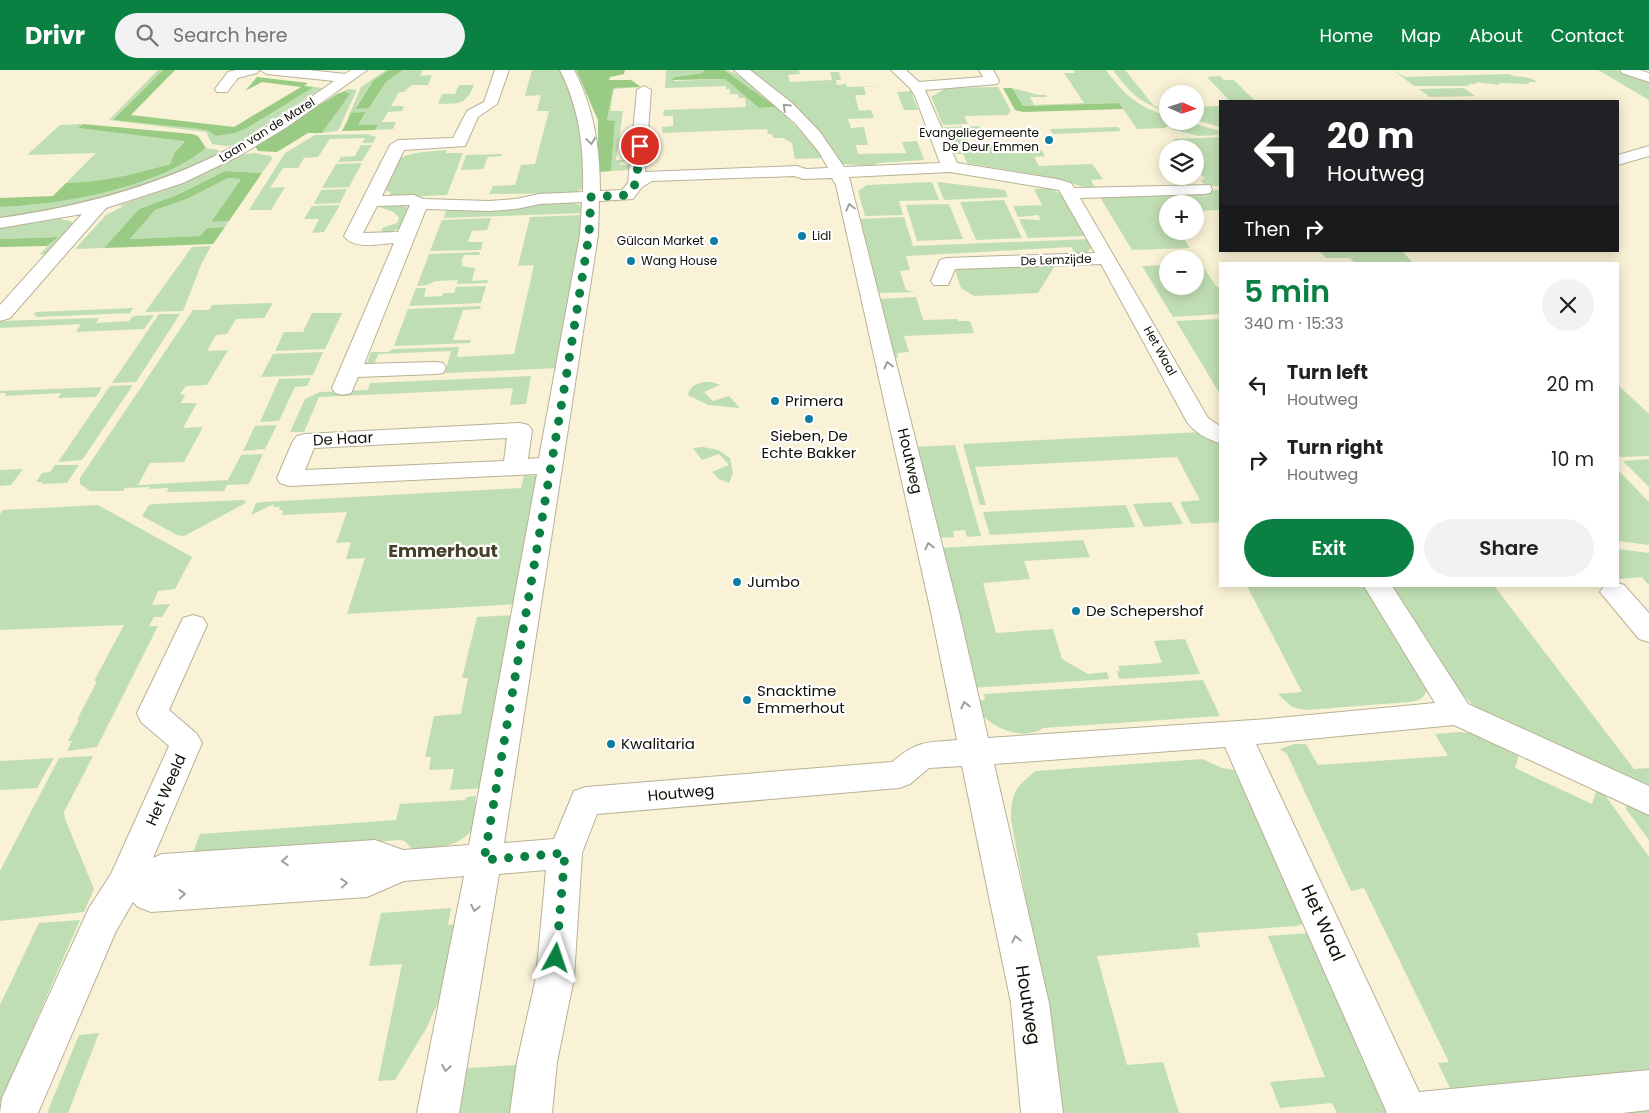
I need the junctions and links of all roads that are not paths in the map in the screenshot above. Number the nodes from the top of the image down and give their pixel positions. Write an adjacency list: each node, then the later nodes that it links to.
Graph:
1 (252, 70): 12 (street)
2 (267, 70): 9 (street, Laan van de Marel)
3 (502, 70): 22 (street)
4 (567, 70): 21 (street, one-way to 21)
5 (741, 70): 17 (street, Houtweg, one-way to 5)
6 (898, 70): 11 (street)
7 (986, 70): 11 (street)
8 (1627, 70): 10 (street)
9 (354, 74): 24 (street, Laan van de Marel)
10 (1649, 78)
11 (916, 86): 16 (street)
12 (222, 89)
13 (644, 90): 18 (street)
14 (1649, 151): 15 (street)
15 (1619, 160)
16 (950, 167): 17 (street); 20 (street)
17 (839, 172): 18 (street); 40 (street, Houtweg, one-way to 17)
18 (636, 183): 21 (street)
19 (1204, 189): 20 (street)
20 (1070, 193): 27 (street, De Lemzijde)
21 (591, 197): 23 (street); 32 (street)
22 (370, 201): 23 (street); 26 (street)
23 (428, 203): 26 (street)
24 (99, 206): 25 (street, Laan van de Marel); 29 (street)
25 (0, 223)
26 (406, 237): 30 (street)
27 (1107, 258): 28 (street, De Lemzijde); 31 (street, Het Waal)
28 (941, 281)
29 (0, 314)
30 (435, 368)
31 (1219, 435)
32 (552, 466): 33 (street, De Haar); 43 (street)
33 (515, 468): 33 (street, De Haar)
34 (1379, 587): 38 (street)
35 (1614, 592): 37 (street)
36 (194, 625): 44 (street, Het Weeld)
37 (1649, 632)
38 (1457, 713): 39 (street); 41 (street)
39 (1234, 734): 40 (street); 50 (street, Het Waal)
40 (975, 752): 42 (street, Houtweg); 49 (street, Houtweg, one-way to 40)
41 (1649, 801)
42 (565, 853): 43 (street); 48 (street, Houtweg)
43 (484, 860): 44 (street); 47 (street, one-way to 47)
44 (131, 884): 46 (street, Het Weeld)
45 (1649, 1090): 51 (street)
46 (17, 1113)
47 (438, 1113)
48 (531, 1113)
49 (1042, 1113)
50 (1408, 1113)
51 (1414, 1113)

